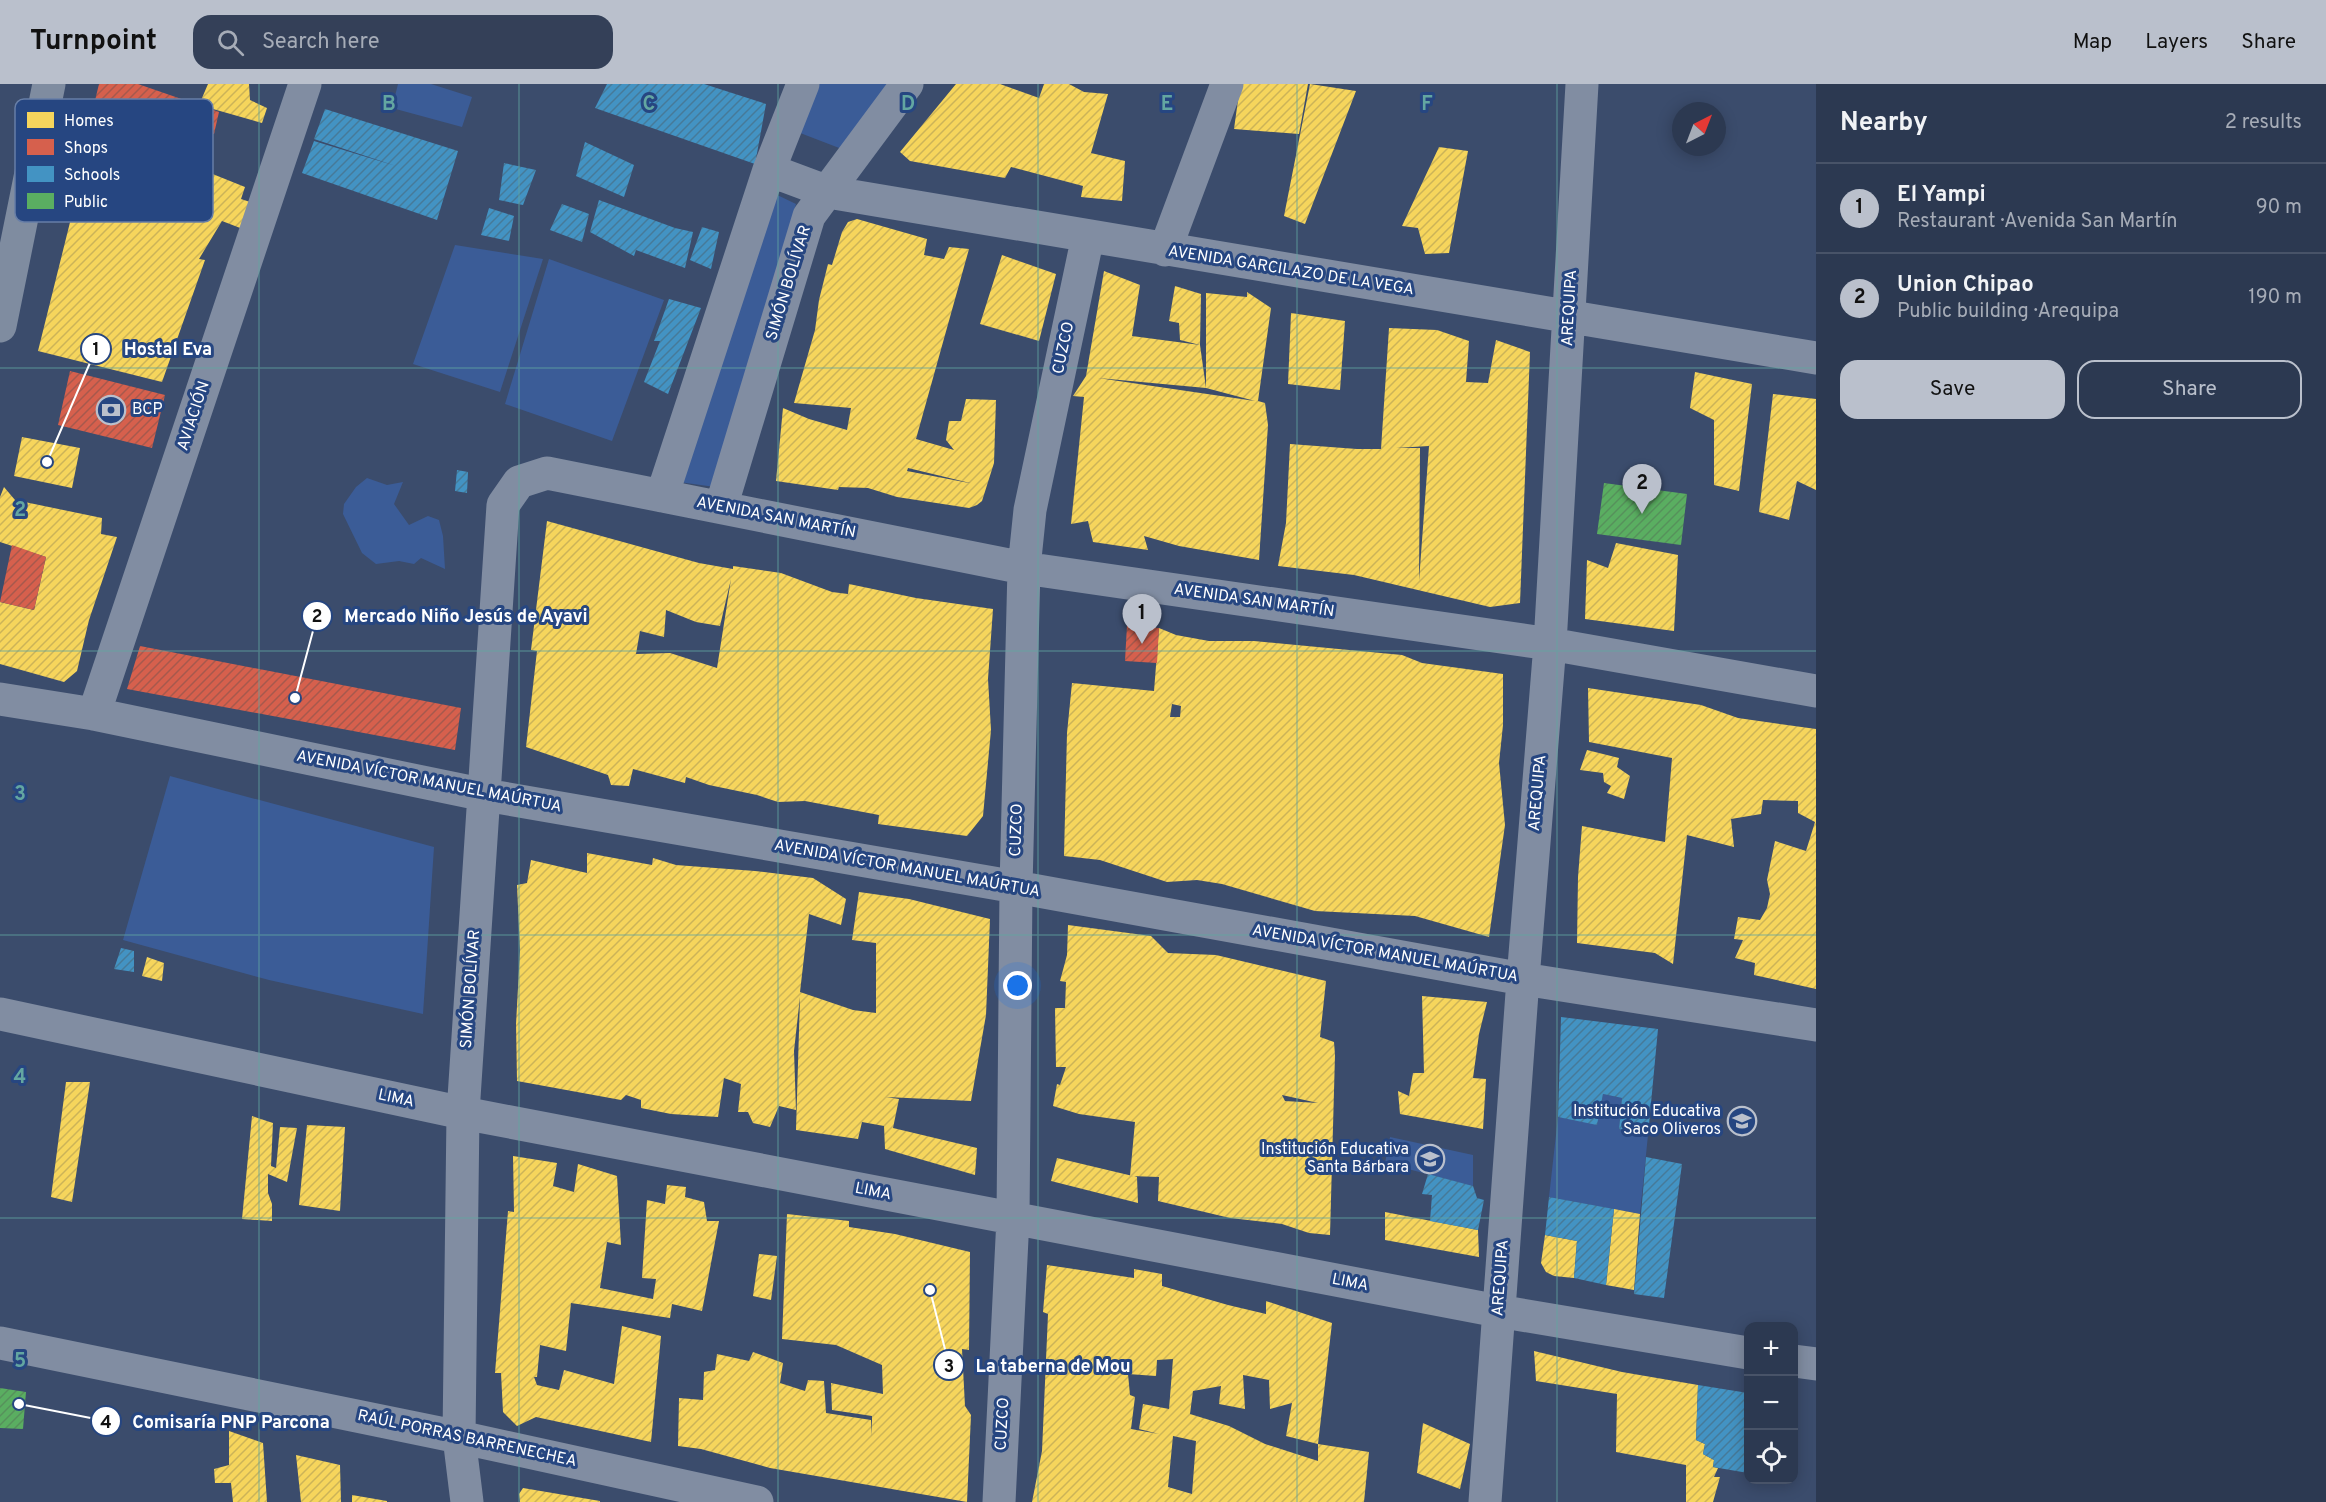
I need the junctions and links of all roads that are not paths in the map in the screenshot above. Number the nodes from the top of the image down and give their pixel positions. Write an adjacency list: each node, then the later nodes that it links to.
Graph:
1 (49, 84): 7 (main road)
2 (305, 84): 23 (street, AVIACIÓN)
3 (803, 84): 8 (street)
4 (907, 84): 9 (street, SIMÓN BOLÍVAR)
5 (1227, 84): 12 (street)
6 (1582, 84): 13 (street, AREQUIPA)
7 (46, 99)
8 (769, 170): 9 (street, AVENIDA GARCILAZO DE LA VEGA); 17 (street)
9 (828, 192): 11 (street, AVENIDA GARCILAZO DE LA VEGA); 18 (street, SIMÓN BOLÍVAR)
10 (21, 222): 14 (main road)
11 (1088, 236): 12 (street, AVENIDA GARCILAZO DE LA VEGA); 19 (street, CUZCO)
12 (1165, 250): 13 (street, AVENIDA GARCILAZO DE LA VEGA)
13 (1569, 317): 15 (street, AVENIDA GARCILAZO DE LA VEGA); 20 (street, AREQUIPA)
14 (0, 326)
15 (1816, 358)
16 (519, 482): 17 (street, AVENIDA SAN MARTÍN); 24 (street, SIMÓN BOLÍVAR)
17 (662, 496): 18 (street, AVENIDA SAN MARTÍN)
18 (720, 507): 19 (street, AVENIDA SAN MARTÍN)
19 (1024, 568): 20 (street, AVENIDA SAN MARTÍN); 25 (street, CUZCO)
20 (1550, 644): 21 (street, AVENIDA SAN MARTÍN); 26 (street, AREQUIPA)
21 (1816, 691)
22 (0, 699): 23 (street, AVENIDA VÍCTOR MANUEL MAÚRTUA)
23 (94, 714): 24 (street, AVENIDA VÍCTOR MANUEL MAÚRTUA)
24 (485, 795): 25 (street, AVENIDA VÍCTOR MANUEL MAÚRTUA); 29 (street, SIMÓN BOLÍVAR)
25 (1016, 887): 26 (street, AVENIDA VÍCTOR MANUEL MAÚRTUA); 30 (street, CUZCO)
26 (1523, 979): 28 (street, AVENIDA VÍCTOR MANUEL MAÚRTUA); 31 (street, AREQUIPA)
27 (0, 1014): 29 (street, LIMA)
28 (1816, 1024)
29 (463, 1113): 30 (street, LIMA); 36 (street, SIMÓN BOLÍVAR)
30 (1013, 1218): 31 (street, LIMA); 39 (street, CUZCO)
31 (1498, 1311): 33 (street, LIMA); 40 (street, AREQUIPA)
32 (0, 1343): 36 (street, RAÚL PORRAS BARRENECHEA)
33 (1744, 1352)
34 (1798, 1361): 35 (street)
35 (1816, 1364)
36 (459, 1437): 37 (street, SIMÓN BOLÍVAR); 38 (street, RAÚL PORRAS BARRENECHEA)
37 (467, 1502)
38 (757, 1502)
39 (999, 1502)
40 (1485, 1502)

